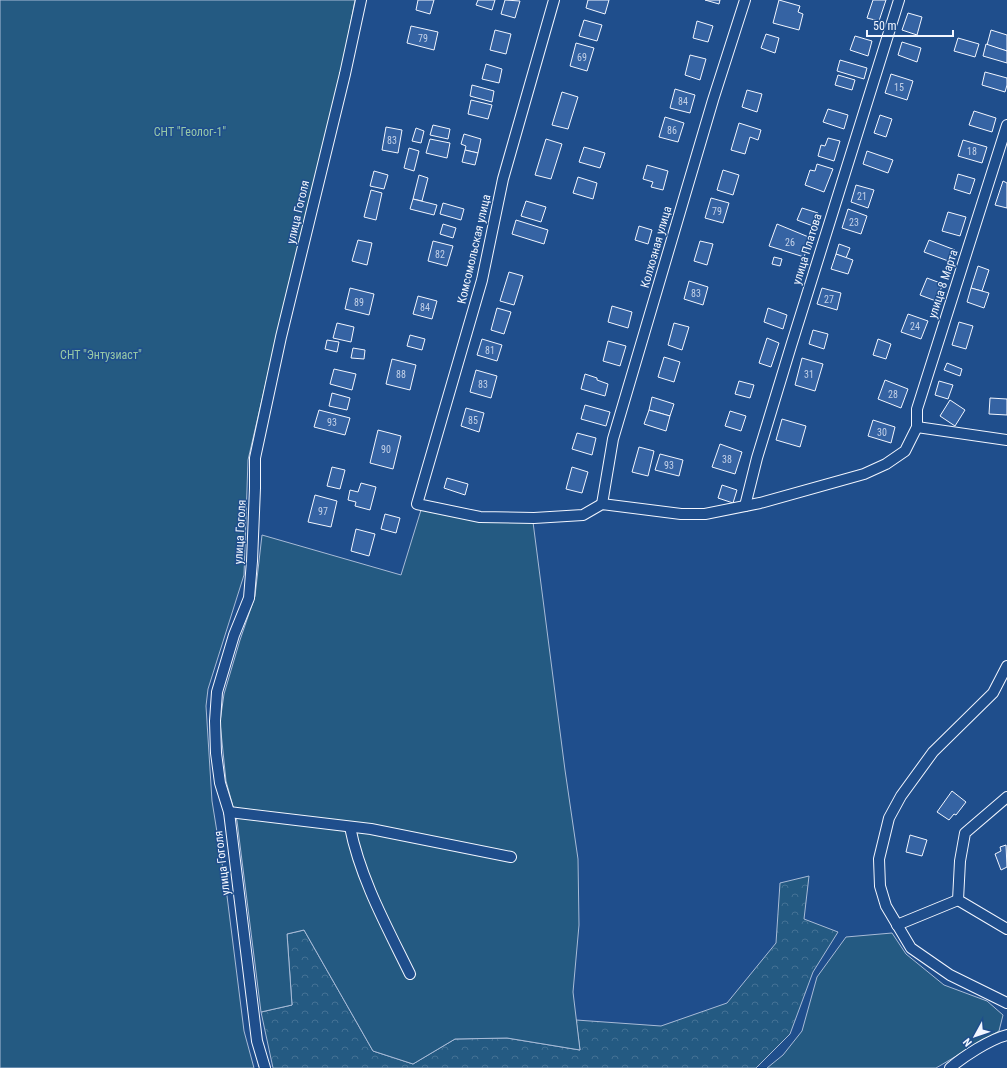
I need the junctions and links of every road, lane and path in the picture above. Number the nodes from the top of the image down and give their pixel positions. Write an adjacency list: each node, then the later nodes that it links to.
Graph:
1 (361, 0): 12 (street, улица Гоголя)
2 (554, 0): 8 (street, Комсомольская улица)
3 (745, 0): 8 (street, Колхозная улица)
4 (899, 0): 9 (street, улица Платова)
5 (1007, 125): 6 (street, улица 8 Марта)
6 (917, 427): 7 (street); 9 (street, улица 8 Марта)
7 (1007, 440)
8 (602, 504): 9 (street)
9 (745, 506)
10 (1007, 666): 16 (street)
11 (1007, 797): 15 (street)
12 (229, 812): 13 (street); 21 (street, улица Гоголя)
13 (350, 827): 14 (street); 18 (street)
14 (511, 856)
15 (958, 900): 16 (street); 17 (street)
16 (898, 925): 19 (street)
17 (1007, 929)
18 (410, 974)
19 (1007, 1003)
20 (1007, 1035): 22 (street)
21 (265, 1068)
22 (950, 1068)

